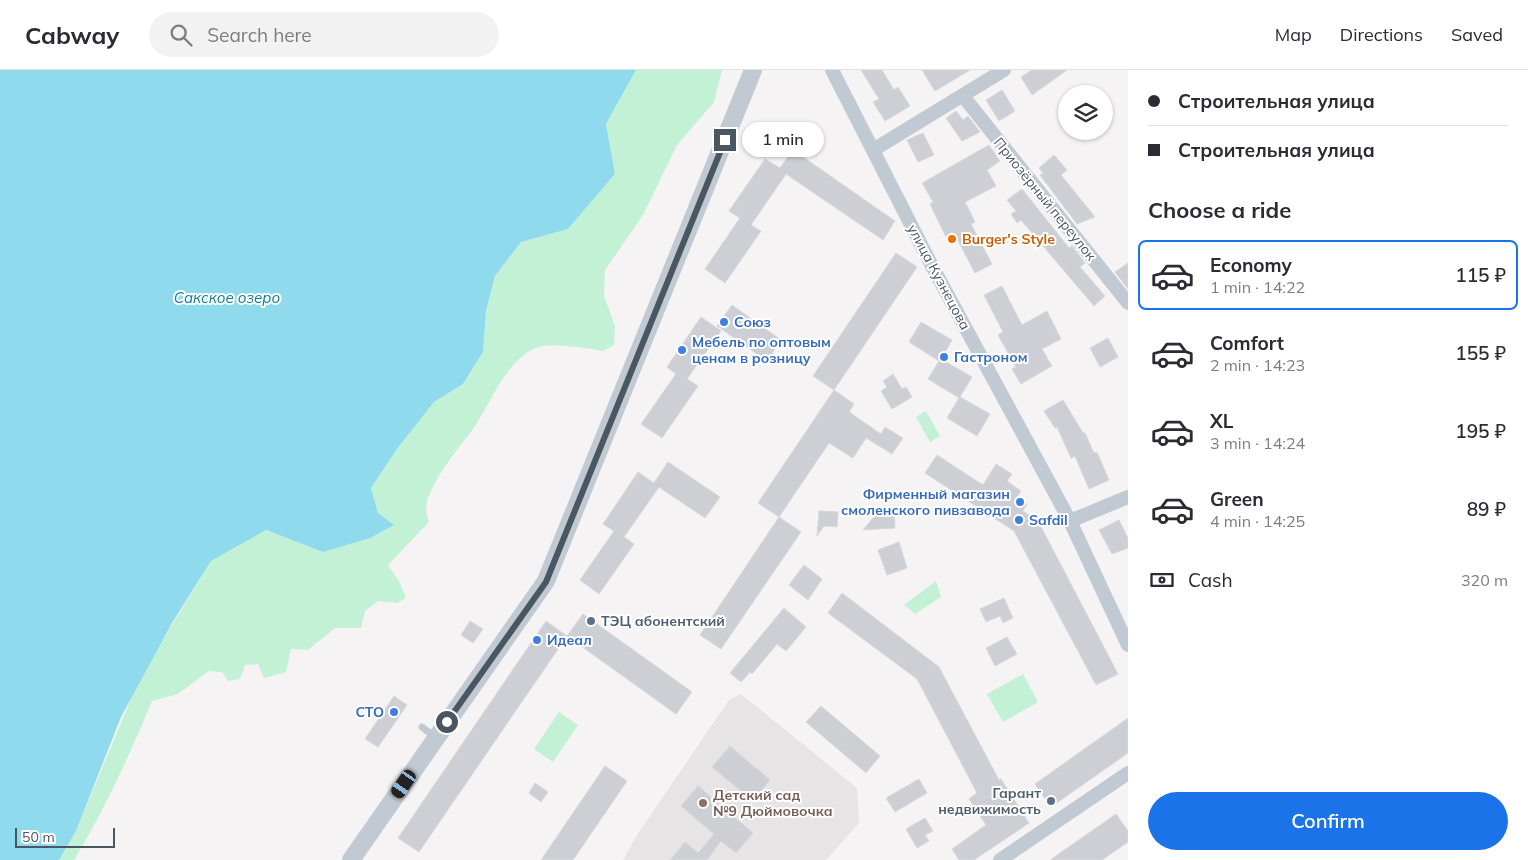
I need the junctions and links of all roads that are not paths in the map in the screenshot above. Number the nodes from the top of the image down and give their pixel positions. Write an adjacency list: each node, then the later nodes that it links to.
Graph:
1 (753, 70): 11 (street)
2 (832, 70): 5 (street, улица Кузнецова)
3 (1004, 70): 4 (street)
4 (963, 96): 5 (street); 6 (street, Приозёрный переулок)
5 (873, 150): 8 (street, улица Кузнецова)
6 (1128, 303)
7 (1128, 497): 8 (street)
8 (1070, 521): 9 (street, улица Кузнецова)
9 (1128, 644)
10 (422, 727): 11 (lane)
11 (436, 737): 13 (street)
12 (1128, 772): 14 (street)
13 (351, 860)
14 (1000, 860)

